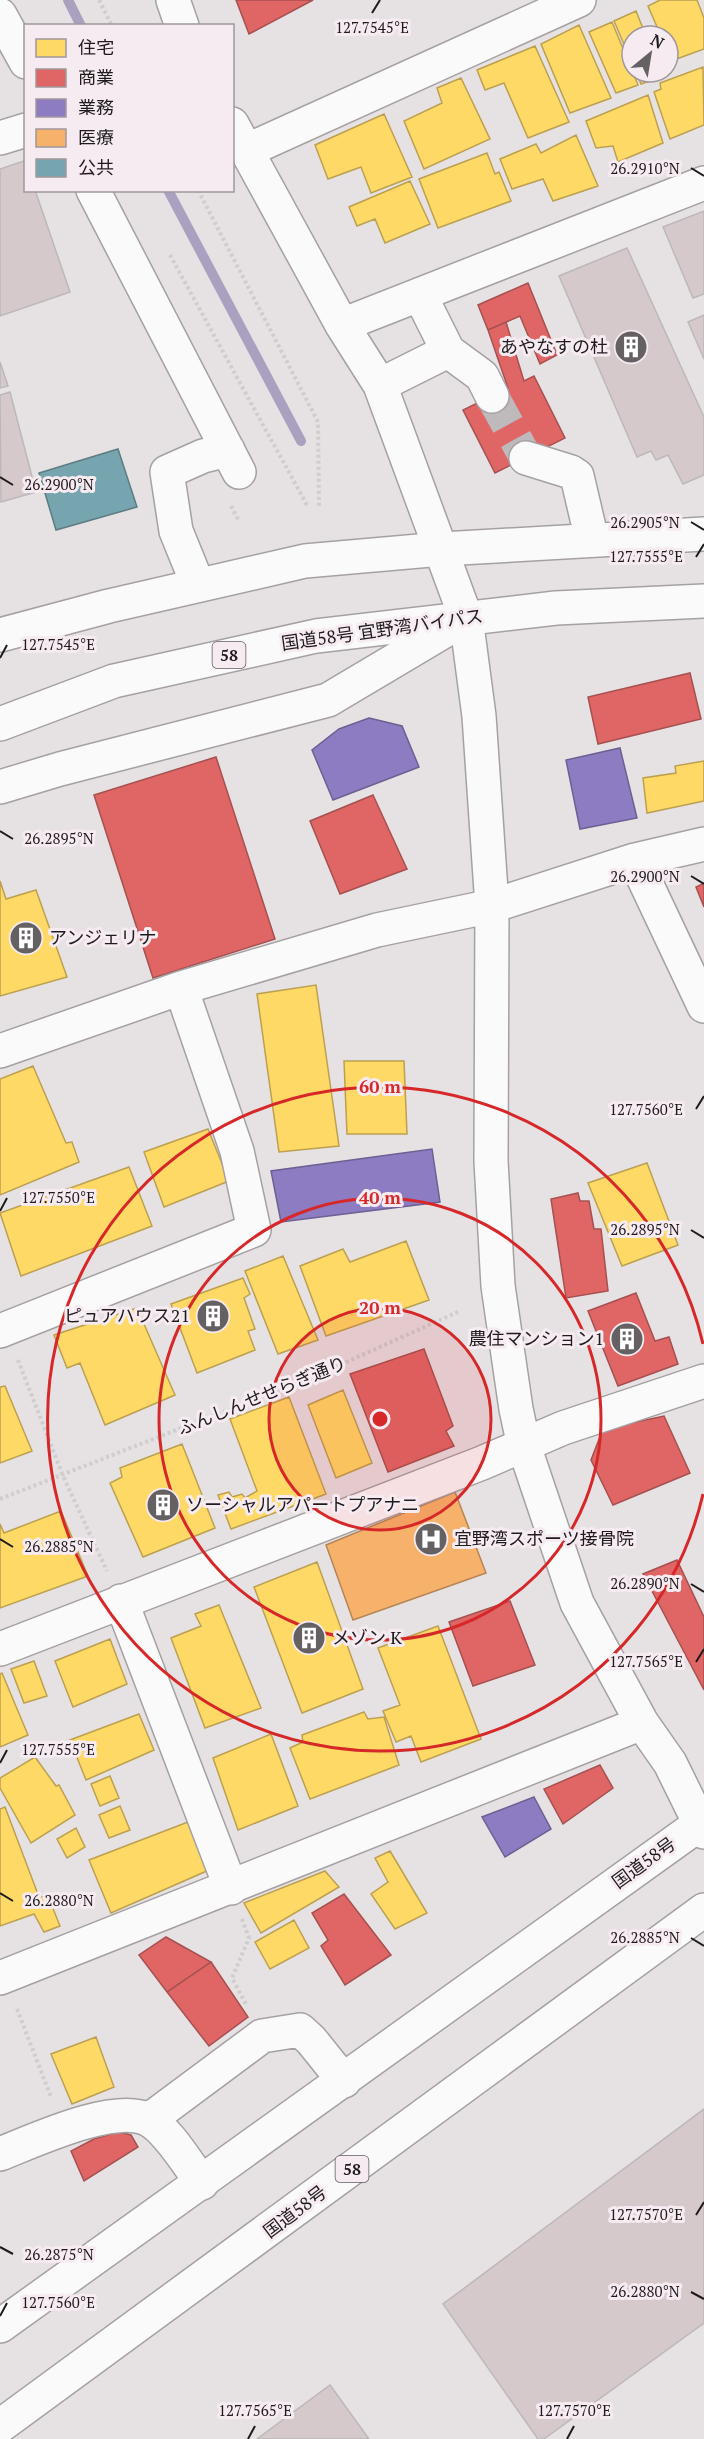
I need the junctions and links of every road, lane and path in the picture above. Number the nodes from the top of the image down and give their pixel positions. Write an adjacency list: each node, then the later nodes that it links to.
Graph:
1 (17, 0): 5 (main road)
2 (99, 0): 7 (path)
3 (173, 0): 8 (main road)
4 (579, 0): 11 (main road)
5 (0, 7)
6 (0, 15): 9 (main road)
7 (111, 24)
8 (181, 24)
9 (24, 58)
10 (24, 131): 12 (main road)
11 (240, 137): 18 (main road)
12 (0, 138)
13 (704, 183): 17 (main road)
14 (94, 192): 23 (main road)
15 (199, 192): 24 (path)
16 (168, 252): 25 (path)
17 (420, 295): 18 (main road); 19 (main road)
18 (342, 325): 20 (main road)
19 (448, 351): 20 (main road); 21 (main road)
20 (380, 385): 29 (main road)
21 (492, 396)
22 (526, 458): 28 (main road)
23 (231, 474): 26 (path); 30 (main road)
24 (319, 506)
25 (308, 507)
26 (239, 521)
27 (704, 534): 28 (main road)
28 (592, 540): 29 (main road)
29 (442, 549): 30 (main road); 32 (main road)
30 (198, 585): 33 (main road)
31 (704, 601): 32 (main road, 国道58号 宜野湾バイパス / 58)
32 (466, 618): 34 (main road, 国道58号 宜野湾バイパス / 58); 35 (main road); 38 (main road)
33 (0, 635)
34 (0, 724)
35 (0, 787)
36 (704, 844): 37 (main road)
37 (635, 860): 38 (main road); 40 (main road)
38 (492, 906): 39 (main road); 45 (main road)
39 (181, 988): 41 (main road); 43 (main road)
40 (704, 1006)
41 (0, 1051)
42 (460, 1311): 46 (path, ふんしんせせらぎ通り)
43 (3, 1330): 46 (path)
44 (704, 1381): 45 (main road)
45 (524, 1446): 48 (main road); 50 (main road)
46 (63, 1476): 47 (path, ふんしんせせらぎ通り); 48 (path)
47 (0, 1499)
48 (120, 1601): 49 (main road); 52 (main road)
49 (0, 1649)
50 (642, 1723): 51 (main road); 52 (main road)
51 (702, 1825): 56 (main road, 国道58号)
52 (231, 1888): 54 (main road); 55 (path)
53 (704, 1910): 62 (main road, 国道58号 / 58)
54 (2, 1977): 58 (path)
55 (262, 2036): 56 (main road); 57 (main road)
56 (344, 2081): 60 (main road, 国道58号)
57 (149, 2120): 58 (main road); 60 (main road)
58 (63, 2128): 59 (main road)
59 (0, 2154)
60 (202, 2183): 61 (main road, 国道58号)
61 (0, 2326)
62 (0, 2426)

